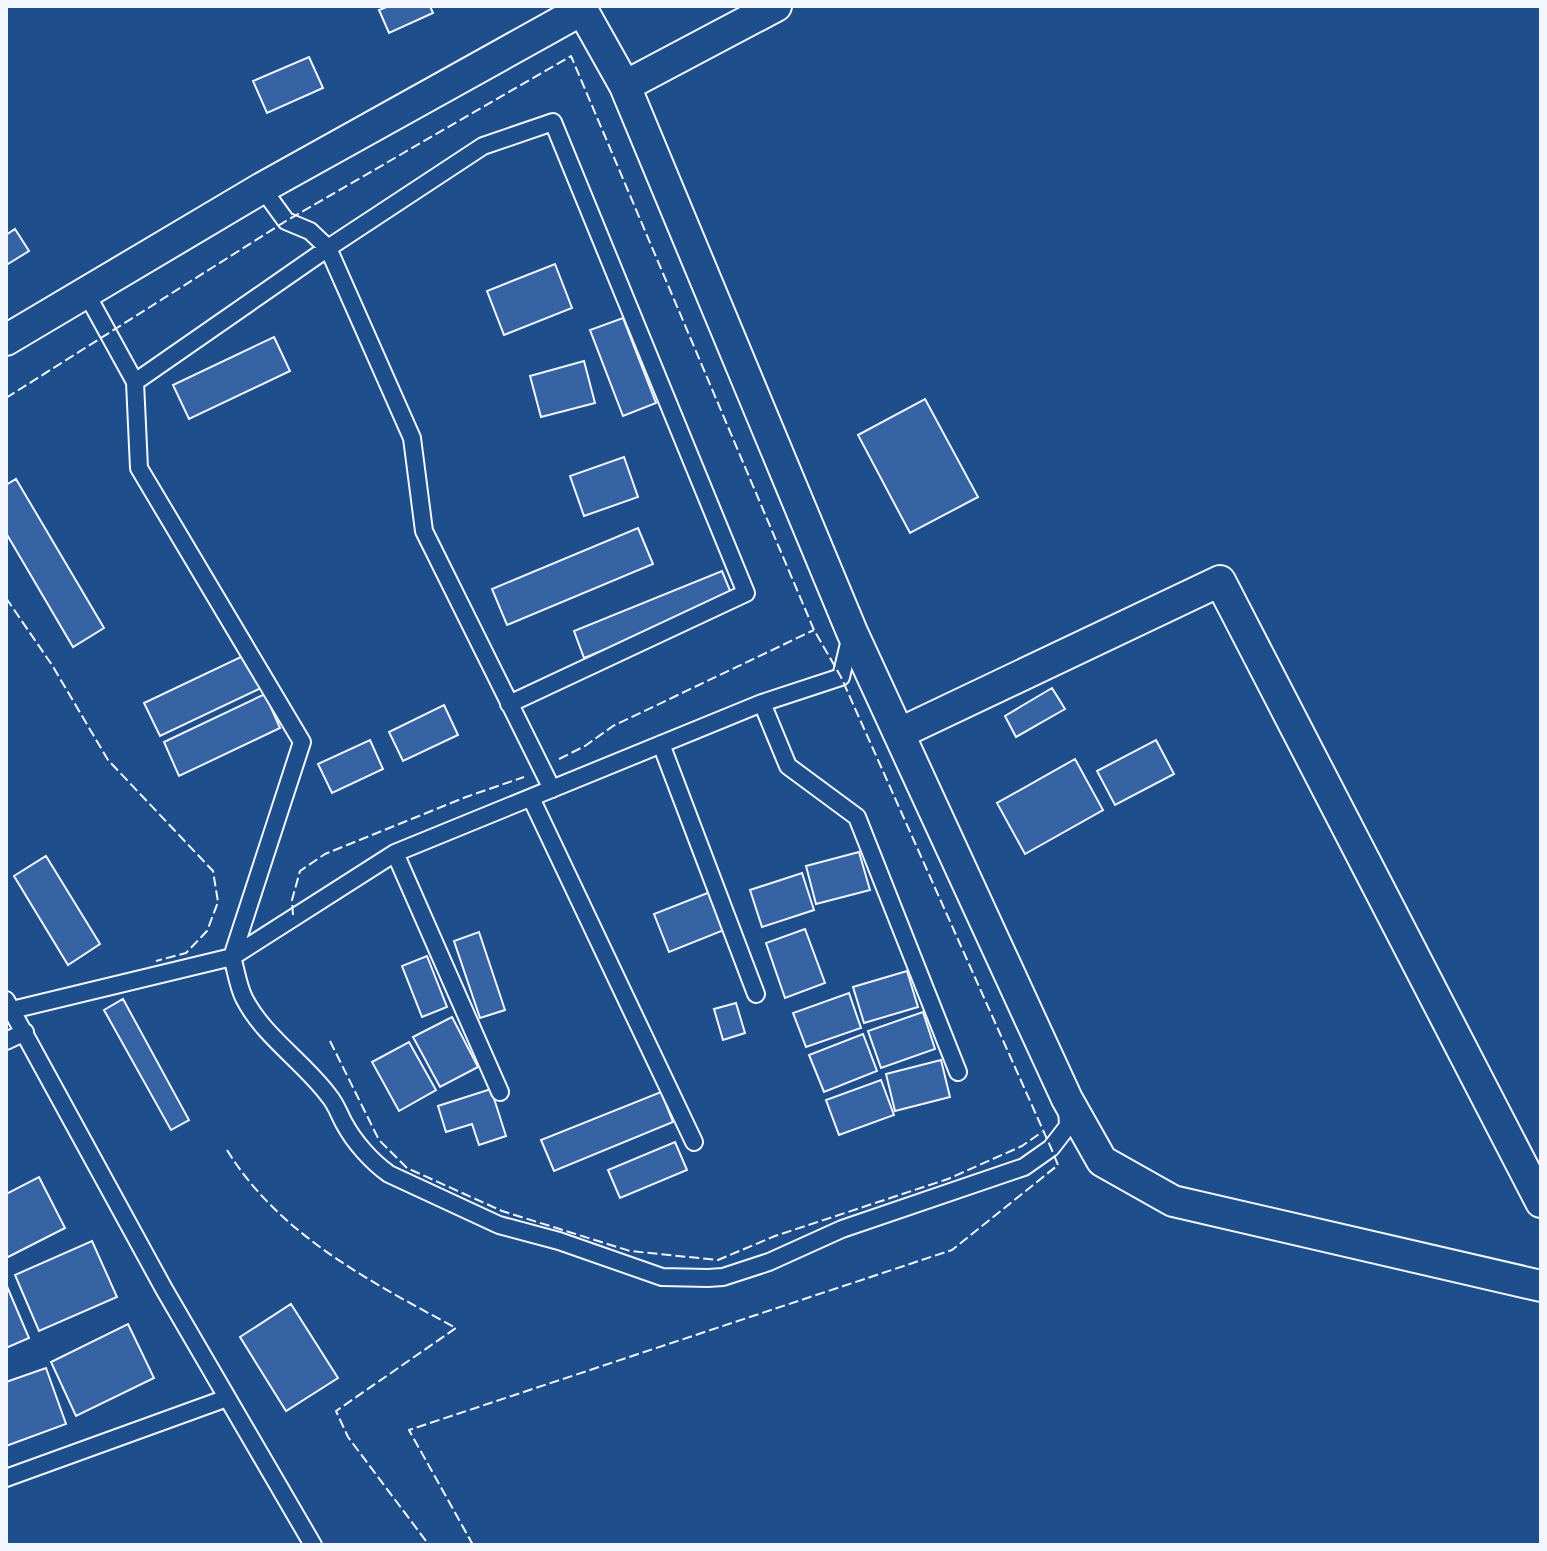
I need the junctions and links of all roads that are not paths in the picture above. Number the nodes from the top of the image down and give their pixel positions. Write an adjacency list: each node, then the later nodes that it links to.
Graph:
1 (776, 6): 3 (street)
2 (581, 8): 3 (street); 4 (street)
3 (625, 86): 9 (street)
4 (262, 188): 5 (lane); 6 (street)
5 (328, 248): 8 (lane); 11 (lane); 11 (lane)
6 (85, 291): 7 (street); 8 (lane)
7 (6, 340)
8 (135, 382): 17 (lane)
9 (852, 632): 10 (lane); 12 (street)
10 (762, 703): 13 (lane); 22 (lane)
11 (509, 704): 14 (lane)
12 (900, 733): 24 (street); 26 (street)
13 (661, 744): 14 (lane); 18 (lane)
14 (552, 789): 15 (lane)
15 (531, 798): 16 (lane); 25 (lane)
16 (395, 853): 17 (lane); 23 (lane)
17 (232, 957): 19 (lane); 24 (lane)
18 (756, 994)
19 (9, 1005): 20 (lane)
20 (25, 1032): 21 (lane); 28 (lane)
21 (6, 1041)
22 (958, 1072)
23 (500, 1092)
24 (1067, 1099): 27 (street)
25 (694, 1142)
26 (1541, 1202)
27 (1541, 1286)
28 (227, 1398): 29 (lane); 30 (lane)
29 (6, 1478)
30 (313, 1545)

